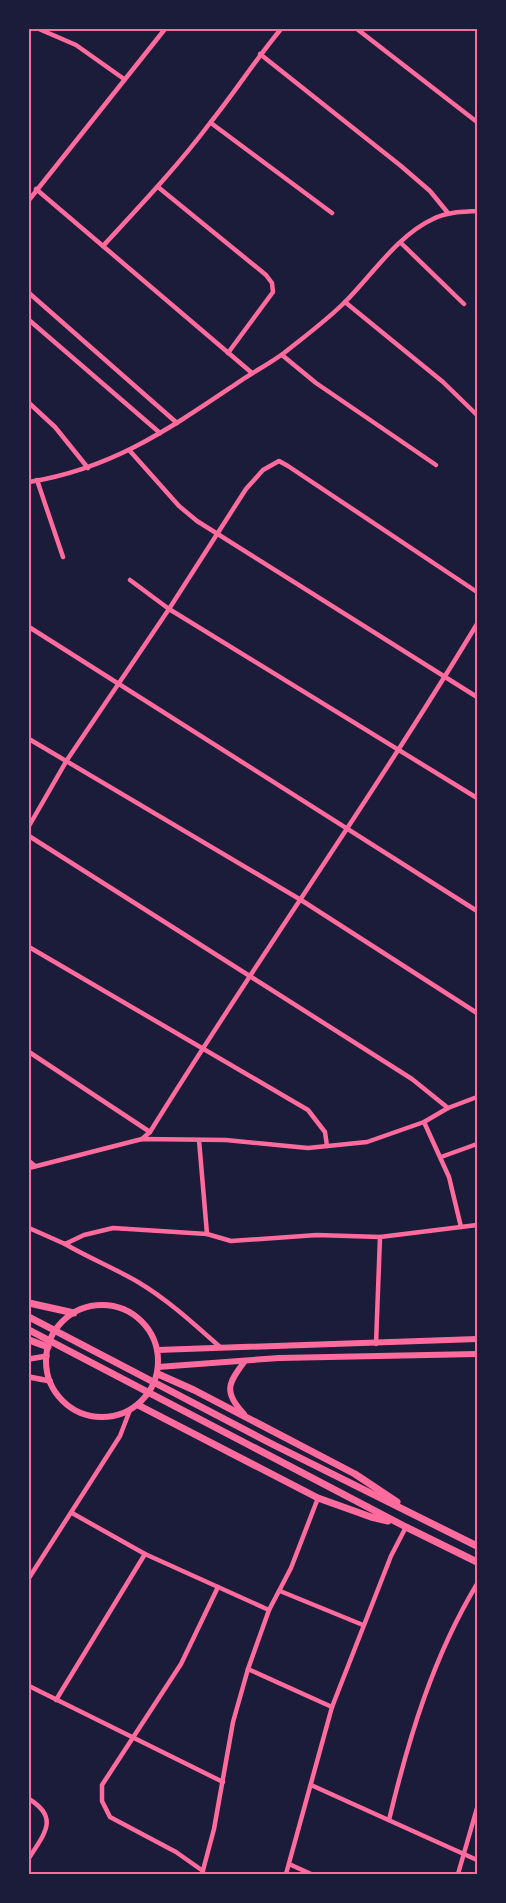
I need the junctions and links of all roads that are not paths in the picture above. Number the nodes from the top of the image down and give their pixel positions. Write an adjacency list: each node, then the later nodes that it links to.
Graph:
1 (39, 29): 6 (street)
2 (165, 29): 6 (street)
3 (281, 29): 5 (street)
4 (357, 29): 7 (street)
5 (260, 54): 8 (street); 14 (street)
6 (124, 78): 10 (street)
7 (477, 122)
8 (211, 123): 9 (street); 13 (street)
9 (158, 187): 16 (street); 21 (street)
10 (36, 189): 11 (street); 16 (street)
11 (29, 200)
12 (477, 211): 14 (street)
13 (332, 213)
14 (448, 214): 15 (street)
15 (401, 243): 18 (street); 19 (street)
16 (103, 246): 21 (street)
17 (29, 293): 26 (street)
18 (345, 302): 22 (street); 25 (street)
19 (464, 304)
20 (29, 320): 27 (street)
21 (228, 353): 23 (street)
22 (282, 355): 23 (street); 29 (street)
23 (252, 372): 26 (street)
24 (29, 404): 30 (street)
25 (477, 415)
26 (177, 423): 27 (street)
27 (160, 433): 28 (street)
28 (130, 450): 30 (street); 33 (street)
29 (436, 465)
30 (88, 468): 31 (street)
31 (37, 480): 32 (street); 34 (street)
32 (29, 482)
33 (218, 534): 36 (street); 37 (street); 40 (street)
34 (63, 557)
35 (130, 580): 37 (street)
36 (477, 592)
37 (169, 608): 41 (street); 44 (street)
38 (477, 624): 40 (street)
39 (29, 627): 41 (street)
40 (445, 676): 42 (street); 44 (street)
41 (117, 683): 45 (street); 48 (street)
42 (477, 697)
43 (29, 739): 45 (street)
44 (398, 749): 46 (street); 48 (street)
45 (67, 760): 47 (street); 50 (street)
46 (477, 798)
47 (29, 826)
48 (347, 829): 50 (street); 51 (street)
49 (29, 836): 53 (street)
50 (301, 900): 53 (street); 54 (street)
51 (477, 911)
52 (29, 947): 55 (street)
53 (250, 977): 55 (street); 58 (street)
54 (477, 1013)
55 (201, 1050): 60 (street); 64 (street)
56 (29, 1052): 60 (street)
57 (477, 1097): 58 (street)
58 (448, 1108): 59 (street)
59 (424, 1122): 64 (street); 65 (street)
60 (150, 1132): 61 (street)
61 (142, 1139): 62 (street); 67 (street)
62 (200, 1140): 64 (street); 72 (street)
63 (477, 1144): 65 (street)
64 (327, 1146)
65 (441, 1157): 70 (street)
66 (29, 1161): 67 (street)
67 (35, 1166): 68 (street)
68 (29, 1168)
69 (477, 1225): 70 (street)
70 (461, 1226): 73 (street)
71 (29, 1228): 74 (street)
72 (207, 1234): 73 (street); 74 (street)
73 (380, 1237): 81 (street)
74 (65, 1244): 84 (street)
75 (29, 1303): 76 (highway)
76 (74, 1313): 83 (main road); 85 (main road)
77 (29, 1317): 99 (highway)
78 (29, 1330): 100 (highway)
79 (477, 1339): 81 (main road)
80 (29, 1340): 83 (highway)
81 (376, 1344): 82 (main road)
82 (311, 1346): 84 (main road); 88 (main road)
83 (48, 1347): 87 (main road)
84 (220, 1347): 85 (main road)
85 (157, 1350): 91 (main road)
86 (477, 1354): 88 (main road)
87 (46, 1356): 89 (main road); 93 (main road)
88 (312, 1358): 90 (main road)
89 (29, 1359)
90 (245, 1360): 91 (main road); 96 (main road)
91 (158, 1371): 94 (main road); 96 (highway)
92 (29, 1377): 93 (main road)
93 (50, 1381): 95 (main road)
94 (138, 1405): 95 (main road); 97 (highway)
95 (130, 1410): 98 (street)
96 (248, 1419): 99 (highway)
97 (318, 1498): 100 (highway); 108 (street)
98 (72, 1513): 103 (street); 105 (street)
99 (411, 1513): 102 (highway)
100 (396, 1522): 101 (highway)
101 (406, 1528): 104 (highway); 110 (street)
102 (477, 1546)
103 (145, 1554): 107 (street); 113 (street)
104 (477, 1562)
105 (29, 1578)
106 (477, 1584): 120 (street)
107 (218, 1587): 109 (street); 115 (street)
108 (280, 1591): 109 (street); 110 (street)
109 (269, 1610): 111 (street)
110 (363, 1625): 114 (street)
111 (248, 1669): 114 (street); 116 (street)
112 (29, 1686): 113 (street)
113 (56, 1700): 115 (street)
114 (332, 1707): 117 (street)
115 (133, 1736): 116 (street); 125 (street)
116 (224, 1782): 125 (street)
117 (311, 1786): 120 (street); 124 (street)
118 (29, 1799): 122 (street)
119 (477, 1808): 121 (street)
120 (388, 1820): 121 (street)
121 (464, 1854): 123 (street); 128 (street)
122 (29, 1858)
123 (477, 1860)
124 (289, 1864): 126 (street); 127 (street)
125 (203, 1872)
126 (286, 1874)
127 (311, 1874)
128 (458, 1874)

